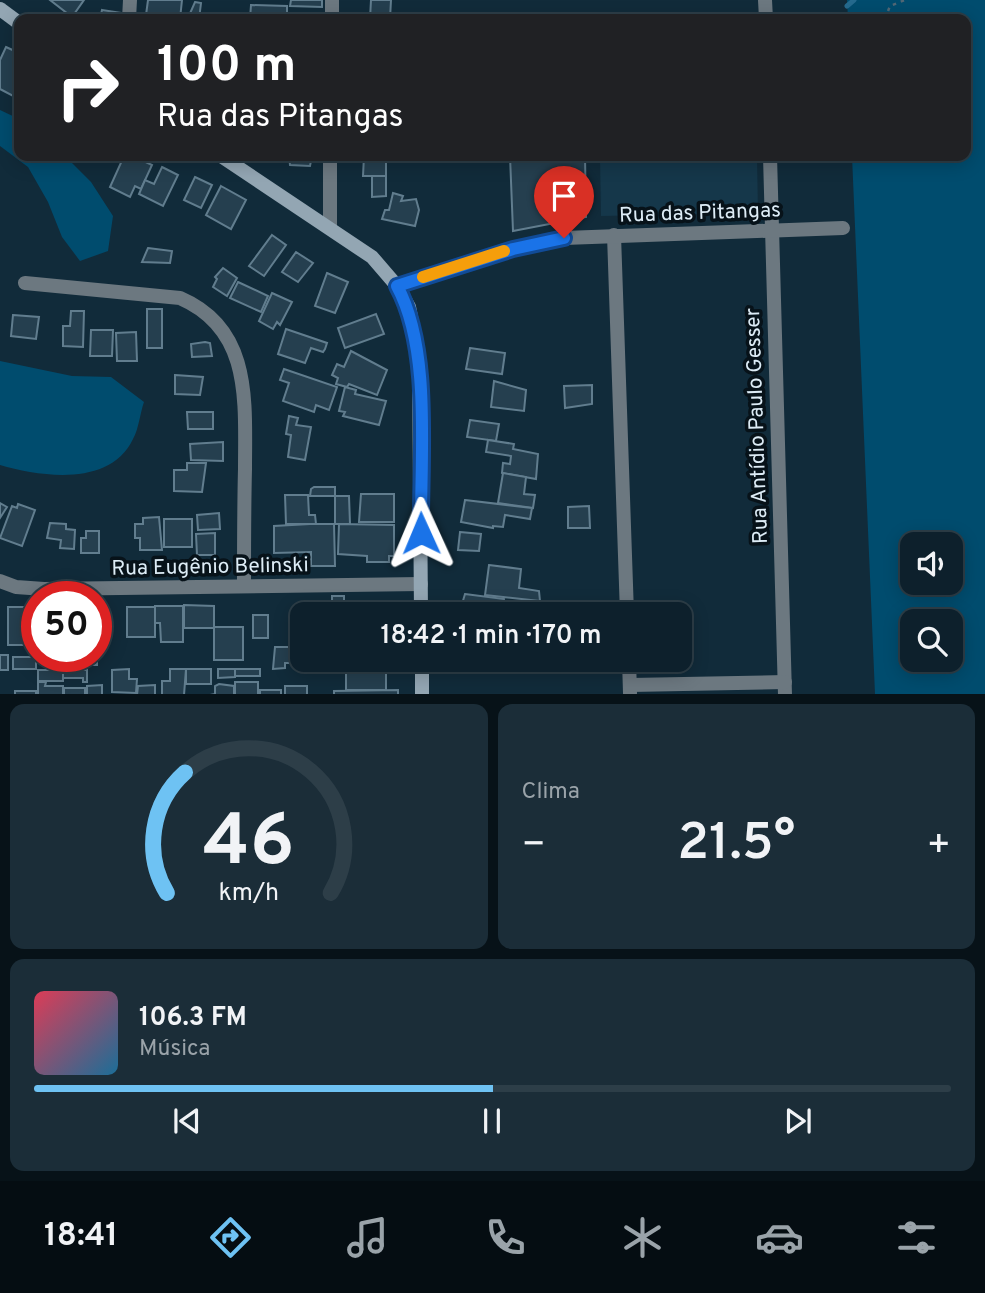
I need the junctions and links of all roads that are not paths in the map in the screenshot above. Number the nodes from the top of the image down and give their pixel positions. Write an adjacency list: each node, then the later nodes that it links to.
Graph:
1 (228, 161): 4 (main road)
2 (330, 161): 4 (street)
3 (770, 161): 6 (street, Rua Antídio Paulo Gesser)
4 (330, 227): 9 (main road)
5 (844, 228): 6 (street, Rua das Pitangas)
6 (772, 230): 7 (street, Rua das Pitangas); 17 (street, Rua Antídio Paulo Gesser)
7 (614, 235): 9 (street, Rua das Pitangas); 14 (street)
8 (25, 283): 12 (street)
9 (397, 286): 11 (main road)
10 (0, 581): 12 (street, Rua Eugênio Belinski)
11 (421, 584): 12 (street, Rua Eugênio Belinski); 13 (main road)
12 (244, 586)
13 (421, 602)
14 (628, 602)
15 (422, 672): 19 (main road)
16 (629, 672): 18 (street)
17 (785, 688): 18 (street)
18 (630, 690)
19 (422, 694)

